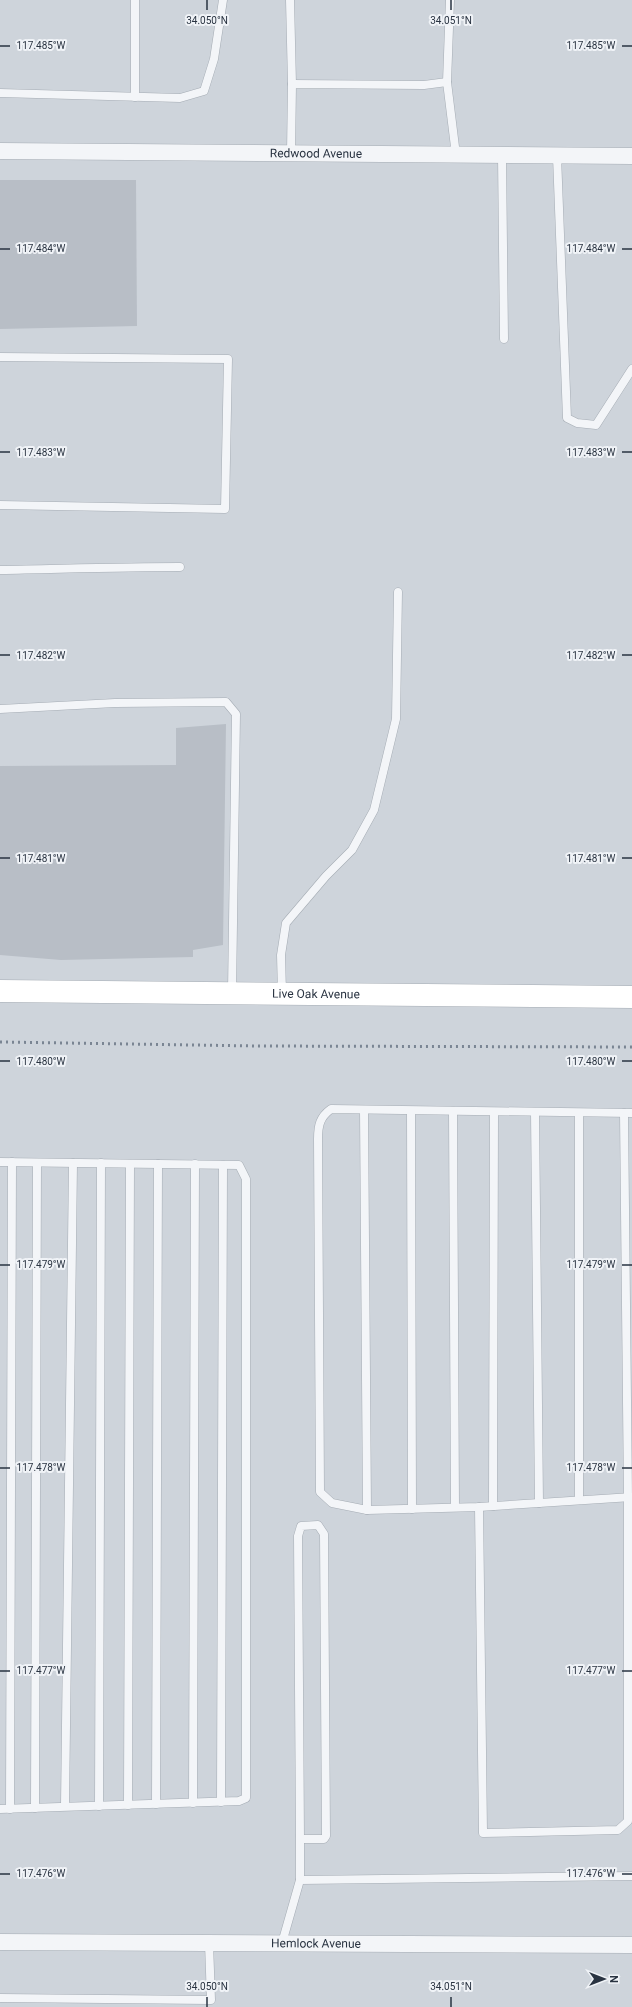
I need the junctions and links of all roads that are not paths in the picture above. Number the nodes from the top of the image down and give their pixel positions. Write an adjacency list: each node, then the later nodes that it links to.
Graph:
1 (135, 0): 8 (lane)
2 (223, 0): 8 (lane)
3 (290, 0): 6 (lane)
4 (450, 0): 5 (lane)
5 (447, 82): 6 (lane); 11 (lane)
6 (292, 84): 10 (lane)
7 (0, 93): 8 (lane)
8 (135, 97)
9 (0, 151): 10 (street, Redwood Avenue)
10 (292, 154): 11 (street, Redwood Avenue)
11 (456, 155): 12 (street, Redwood Avenue)
12 (502, 155): 13 (street, Redwood Avenue); 15 (lane)
13 (557, 156): 14 (street, Redwood Avenue); 17 (lane)
14 (632, 156)
15 (504, 339)
16 (0, 357): 18 (lane)
17 (632, 369)
18 (0, 505)
19 (180, 567): 20 (lane)
20 (0, 570)
21 (398, 592): 25 (lane)
22 (0, 709): 24 (lane)
23 (0, 991): 24 (street, Live Oak Avenue)
24 (232, 992): 25 (street, Live Oak Avenue)
25 (282, 994): 26 (street, Live Oak Avenue)
26 (632, 997)
27 (364, 1110): 28 (lane); 50 (lane); 50 (lane)
28 (411, 1111): 29 (lane); 49 (lane)
29 (453, 1111): 30 (lane); 48 (lane)
30 (494, 1112): 31 (lane); 47 (lane)
31 (535, 1112): 32 (lane); 45 (lane)
32 (579, 1113): 33 (lane); 44 (lane)
33 (628, 1113): 43 (lane)
34 (0, 1162): 35 (lane)
35 (12, 1162): 36 (lane); 59 (lane)
36 (37, 1163): 37 (lane); 57 (lane)
37 (73, 1163): 38 (lane); 55 (lane)
38 (101, 1163): 39 (lane); 56 (lane)
39 (130, 1164): 40 (lane); 54 (lane)
40 (158, 1164): 41 (lane); 53 (lane)
41 (195, 1164): 42 (lane); 52 (lane)
42 (223, 1165): 51 (lane); 51 (lane)
43 (630, 1497): 44 (lane); 46 (lane)
44 (579, 1500): 45 (lane)
45 (539, 1503): 47 (lane)
46 (479, 1506): 47 (lane); 48 (lane)
47 (493, 1506)
48 (456, 1507): 49 (lane)
49 (412, 1509): 50 (lane)
50 (367, 1510)
51 (222, 1802): 52 (lane)
52 (193, 1803): 53 (lane)
53 (156, 1804): 54 (lane)
54 (128, 1805): 56 (lane)
55 (65, 1806): 56 (lane); 57 (lane)
56 (99, 1806)
57 (35, 1808): 59 (lane)
58 (0, 1809): 59 (lane)
59 (10, 1809)
60 (300, 1839): 60 (lane); 62 (lane)
61 (632, 1876): 62 (lane)
62 (300, 1880): 65 (lane)
63 (0, 1942): 64 (street, Hemlock Avenue)
64 (208, 1943): 65 (street, Hemlock Avenue); 68 (lane)
65 (282, 1943): 66 (street, Hemlock Avenue)
66 (632, 1945)
67 (0, 1998): 68 (lane)
68 (211, 2003)

